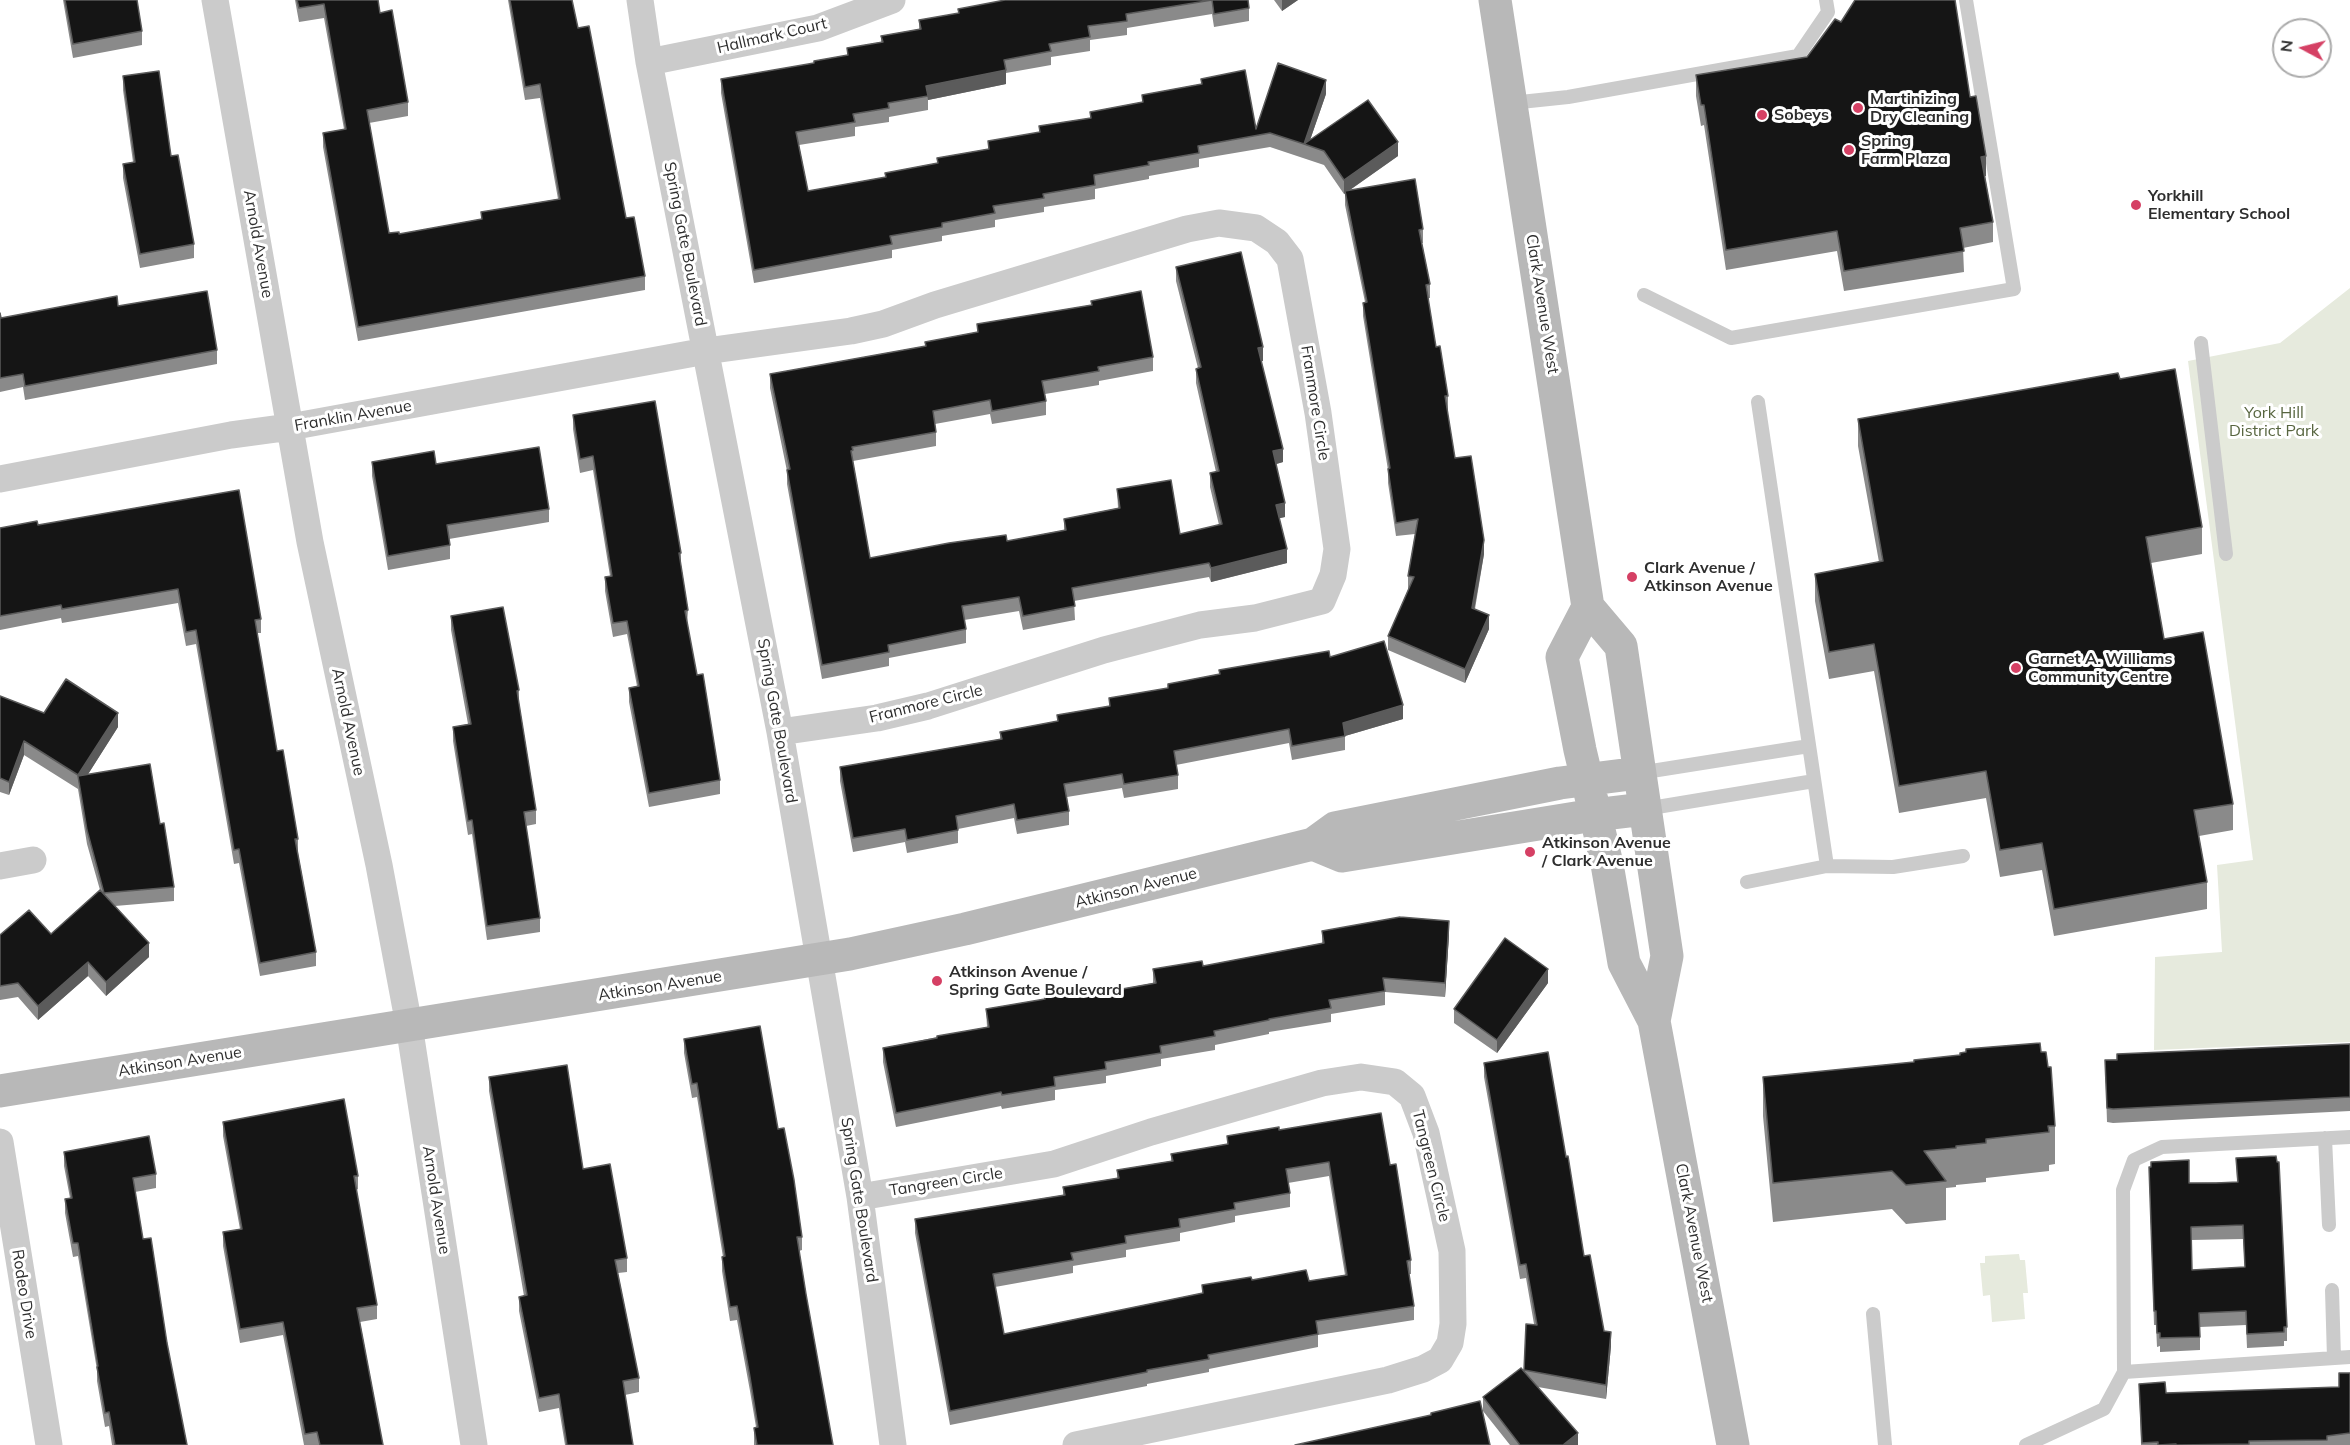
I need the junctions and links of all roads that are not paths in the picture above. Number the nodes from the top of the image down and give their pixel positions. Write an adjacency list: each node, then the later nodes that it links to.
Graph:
1 (215, 0): 13 (street, Arnold Avenue)
2 (640, 0): 7 (street, Spring Gate Boulevard)
3 (892, 0): 7 (street, Hallmark Court)
4 (1495, 0): 8 (street, Clark Avenue West)
5 (1826, 0): 8 (lane)
6 (1966, 0): 9 (lane)
7 (649, 62): 11 (street, Spring Gate Boulevard)
8 (1511, 103): 16 (street, Clark Avenue West)
9 (1644, 295)
10 (2201, 343): 15 (lane)
11 (706, 351): 13 (street, Franklin Avenue); 17 (street, Spring Gate Boulevard); 17 (street, Franmore Circle)
12 (1758, 402): 18 (lane)
13 (290, 427): 14 (street, Franklin Avenue); 32 (street, Arnold Avenue)
14 (0, 479)
15 (2226, 554)
16 (1588, 607): 19 (street, Clark Avenue West); 20 (street, Clark Avenue West)
17 (780, 732): 30 (street, Spring Gate Boulevard)
18 (1809, 746): 19 (lane); 21 (lane)
19 (1639, 773): 20 (street, Atkinson Avenue); 22 (street, Clark Avenue West)
20 (1587, 779): 23 (street, Clark Avenue West); 24 (street, Atkinson Avenue)
21 (1814, 781): 22 (lane); 28 (lane)
22 (1645, 809): 23 (street); 31 (street, Clark Avenue West)
23 (1594, 815): 24 (street); 31 (street, Clark Avenue West)
24 (1313, 844): 30 (street, Atkinson Avenue)
25 (1964, 856): 28 (lane)
26 (33, 860): 27 (street)
27 (0, 866)
28 (1827, 866): 29 (lane)
29 (1747, 882)
30 (819, 960): 32 (street, Atkinson Avenue); 37 (street, Spring Gate Boulevard)
31 (1654, 1021): 48 (street, Clark Avenue West)
32 (409, 1025): 33 (street, Atkinson Avenue); 45 (street, Arnold Avenue)
33 (0, 1091)
34 (2350, 1137): 35 (lane)
35 (2325, 1138): 38 (lane); 43 (lane)
36 (0, 1142): 44 (street, Rodeo Drive)
37 (860, 1197): 46 (street, Spring Gate Boulevard); 47 (street, Tangreen Circle)
38 (2329, 1225)
39 (2332, 1290): 42 (lane)
40 (1873, 1314): 49 (lane)
41 (2350, 1357): 42 (lane)
42 (2334, 1358): 43 (lane)
43 (2124, 1372): 50 (lane)
44 (50, 1445)
45 (474, 1445)
46 (893, 1445)
47 (1076, 1445)
48 (1733, 1445)
49 (1885, 1445)
50 (2026, 1445)

